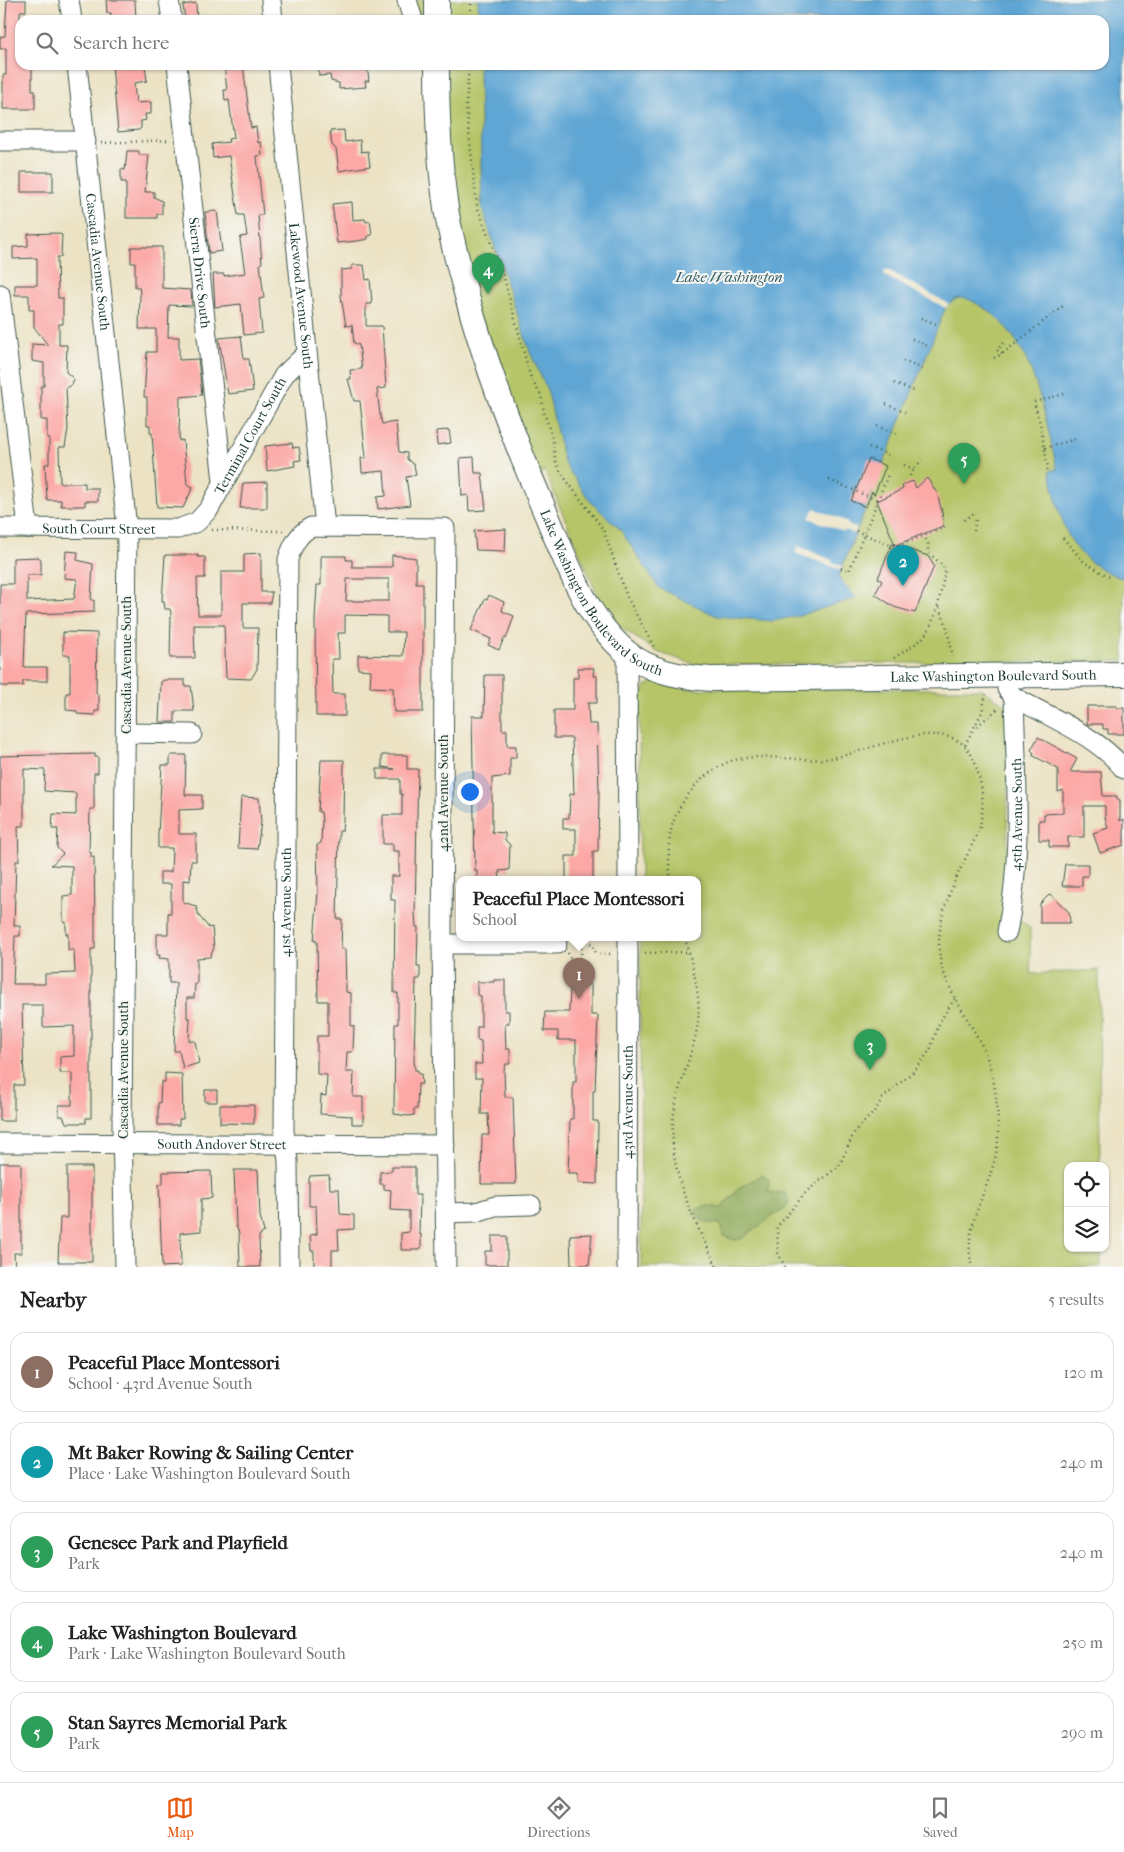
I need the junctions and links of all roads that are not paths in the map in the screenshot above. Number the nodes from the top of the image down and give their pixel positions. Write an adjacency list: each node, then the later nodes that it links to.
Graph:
1 (69, 0): 6 (street)
2 (170, 0): 7 (street)
3 (272, 0): 8 (street)
4 (407, 0): 9 (street)
5 (437, 0): 10 (main road)
6 (71, 15)
7 (172, 15)
8 (274, 15)
9 (412, 15)
10 (437, 15)
11 (78, 70): 16 (street, Cascadia Avenue South)
12 (178, 70): 20 (street, Sierra Drive South)
13 (278, 70): 19 (street, Lakewood Avenue South)
14 (435, 70): 26 (main road, Lake Washington Boulevard South)
15 (0, 141): 16 (street)
16 (92, 142): 25 (street, Cascadia Avenue South)
17 (0, 294): 18 (street)
18 (2, 327): 24 (street)
19 (306, 354): 20 (street, Terminal Court South); 22 (street, Lakewood Avenue South)
20 (224, 481): 21 (street, Terminal Court South)
21 (203, 526): 25 (street, South Court Street)
22 (326, 527): 36 (street, 42nd Avenue South); 40 (street, 41st Avenue South)
23 (0, 528): 24 (street, South Court Street)
24 (28, 528): 25 (street, South Court Street)
25 (127, 528): 30 (street, Cascadia Avenue South)
26 (627, 653): 28 (main road, Lake Washington Boulevard South); 33 (street)
27 (1124, 674): 28 (main road, Lake Washington Boulevard South)
28 (994, 684): 29 (street)
29 (1008, 701): 32 (street); 34 (street, 45th Avenue South)
30 (126, 733): 31 (street); 39 (street, Cascadia Avenue South)
31 (192, 734)
32 (1124, 769)
33 (628, 876)
34 (1007, 932)
35 (628, 941): 47 (street, 43rd Avenue South)
36 (442, 944): 37 (street); 41 (street, 42nd Avenue South)
37 (563, 946)
38 (0, 1143): 39 (street, South Andover Street)
39 (123, 1144): 40 (street, South Andover Street); 44 (street, Cascadia Avenue South)
40 (286, 1144): 41 (street, South Andover Street); 45 (street, 41st Avenue South)
41 (445, 1146): 43 (street, 42nd Avenue South)
42 (531, 1205): 43 (street)
43 (446, 1213): 46 (street, 42nd Avenue South)
44 (125, 1267)
45 (289, 1267)
46 (446, 1267)
47 (627, 1267)

